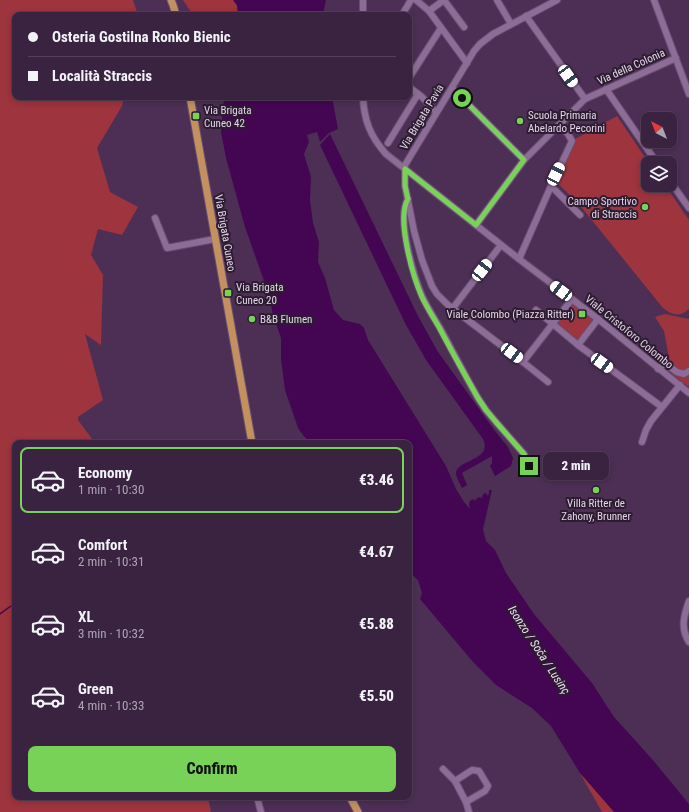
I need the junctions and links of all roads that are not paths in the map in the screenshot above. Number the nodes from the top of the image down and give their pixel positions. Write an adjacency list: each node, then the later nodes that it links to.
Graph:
1 (171, 0): 10 (main road)
2 (362, 0): 11 (street)
3 (411, 0): 12 (street)
4 (444, 0): 9 (street); 15 (street)
5 (497, 0): 14 (street)
6 (557, 0): 13 (street, Via Brigata Pavia)
7 (654, 0): 17 (street)
8 (419, 1): 9 (street)
9 (429, 11): 16 (street)
10 (175, 12)
11 (363, 12)
12 (404, 12)
13 (526, 16): 14 (street, Via Brigata Pavia); 25 (street)
14 (511, 24): 18 (street, Via Brigata Pavia)
15 (464, 27)
16 (441, 28): 18 (street); 19 (street)
17 (676, 58): 22 (street, Via della Colonia); 24 (street)
18 (467, 63): 20 (street, Via Brigata Pavia)
19 (412, 73)
20 (452, 88): 28 (street, Via Brigata Pavia); 32 (street)
21 (412, 89): 23 (street)
22 (606, 90): 25 (street, Via della Colonia); 31 (street)
23 (418, 94): 28 (street); 30 (street)
24 (689, 94)
25 (585, 99): 29 (street, Via della Colonia)
26 (191, 100): 42 (main road, Via Brigata Cuneo)
27 (363, 100): 33 (street, Viale Cristoforo Colombo)
28 (436, 112): 33 (street, Via Brigata Pavia)
29 (558, 125): 32 (street, Via della Colonia); 34 (street)
30 (388, 143)
31 (652, 156)
32 (524, 160): 41 (street, Via della Colonia)
33 (405, 169): 37 (street, Via Brigata Pavia); 41 (street, Viale Cristoforo Colombo)
34 (550, 186): 39 (street); 44 (street)
35 (677, 188): 36 (street)
36 (686, 198): 38 (street)
37 (408, 199): 46 (street, Via Brigata Pavia); 60 (street)
38 (689, 208)
39 (580, 215)
40 (155, 218): 42 (street)
41 (476, 225): 43 (street, Viale Cristoforo Colombo)
42 (215, 239): 58 (main road, Via Brigata Cuneo)
43 (502, 245): 44 (street, Viale Cristoforo Colombo); 46 (street)
44 (519, 259): 45 (street, Viale Cristoforo Colombo)
45 (572, 299): 48 (street, Viale Cristoforo Colombo); 49 (street)
46 (453, 308): 51 (street, Via Brigata Pavia)
47 (536, 310): 49 (street)
48 (598, 320): 50 (street); 52 (street, Viale Cristoforo Colombo)
49 (552, 324): 50 (street); 51 (street)
50 (578, 345): 57 (street)
51 (523, 362): 54 (street, Via Brigata Pavia)
52 (658, 369): 53 (street); 55 (street, Viale Cristoforo Colombo)
53 (689, 371)
54 (548, 382)
55 (680, 386): 56 (street, Viale Cristoforo Colombo); 57 (street)
56 (689, 393)
57 (662, 407): 59 (street)
58 (251, 440)
59 (642, 442)
60 (529, 466)
61 (689, 601): 62 (street)
62 (689, 642)
63 (443, 769): 64 (street)
64 (455, 780): 67 (street); 67 (street)
65 (258, 800): 68 (street)
66 (352, 800): 69 (main road)
67 (466, 802): 70 (street)
68 (261, 812)
69 (358, 812)
70 (469, 812)

